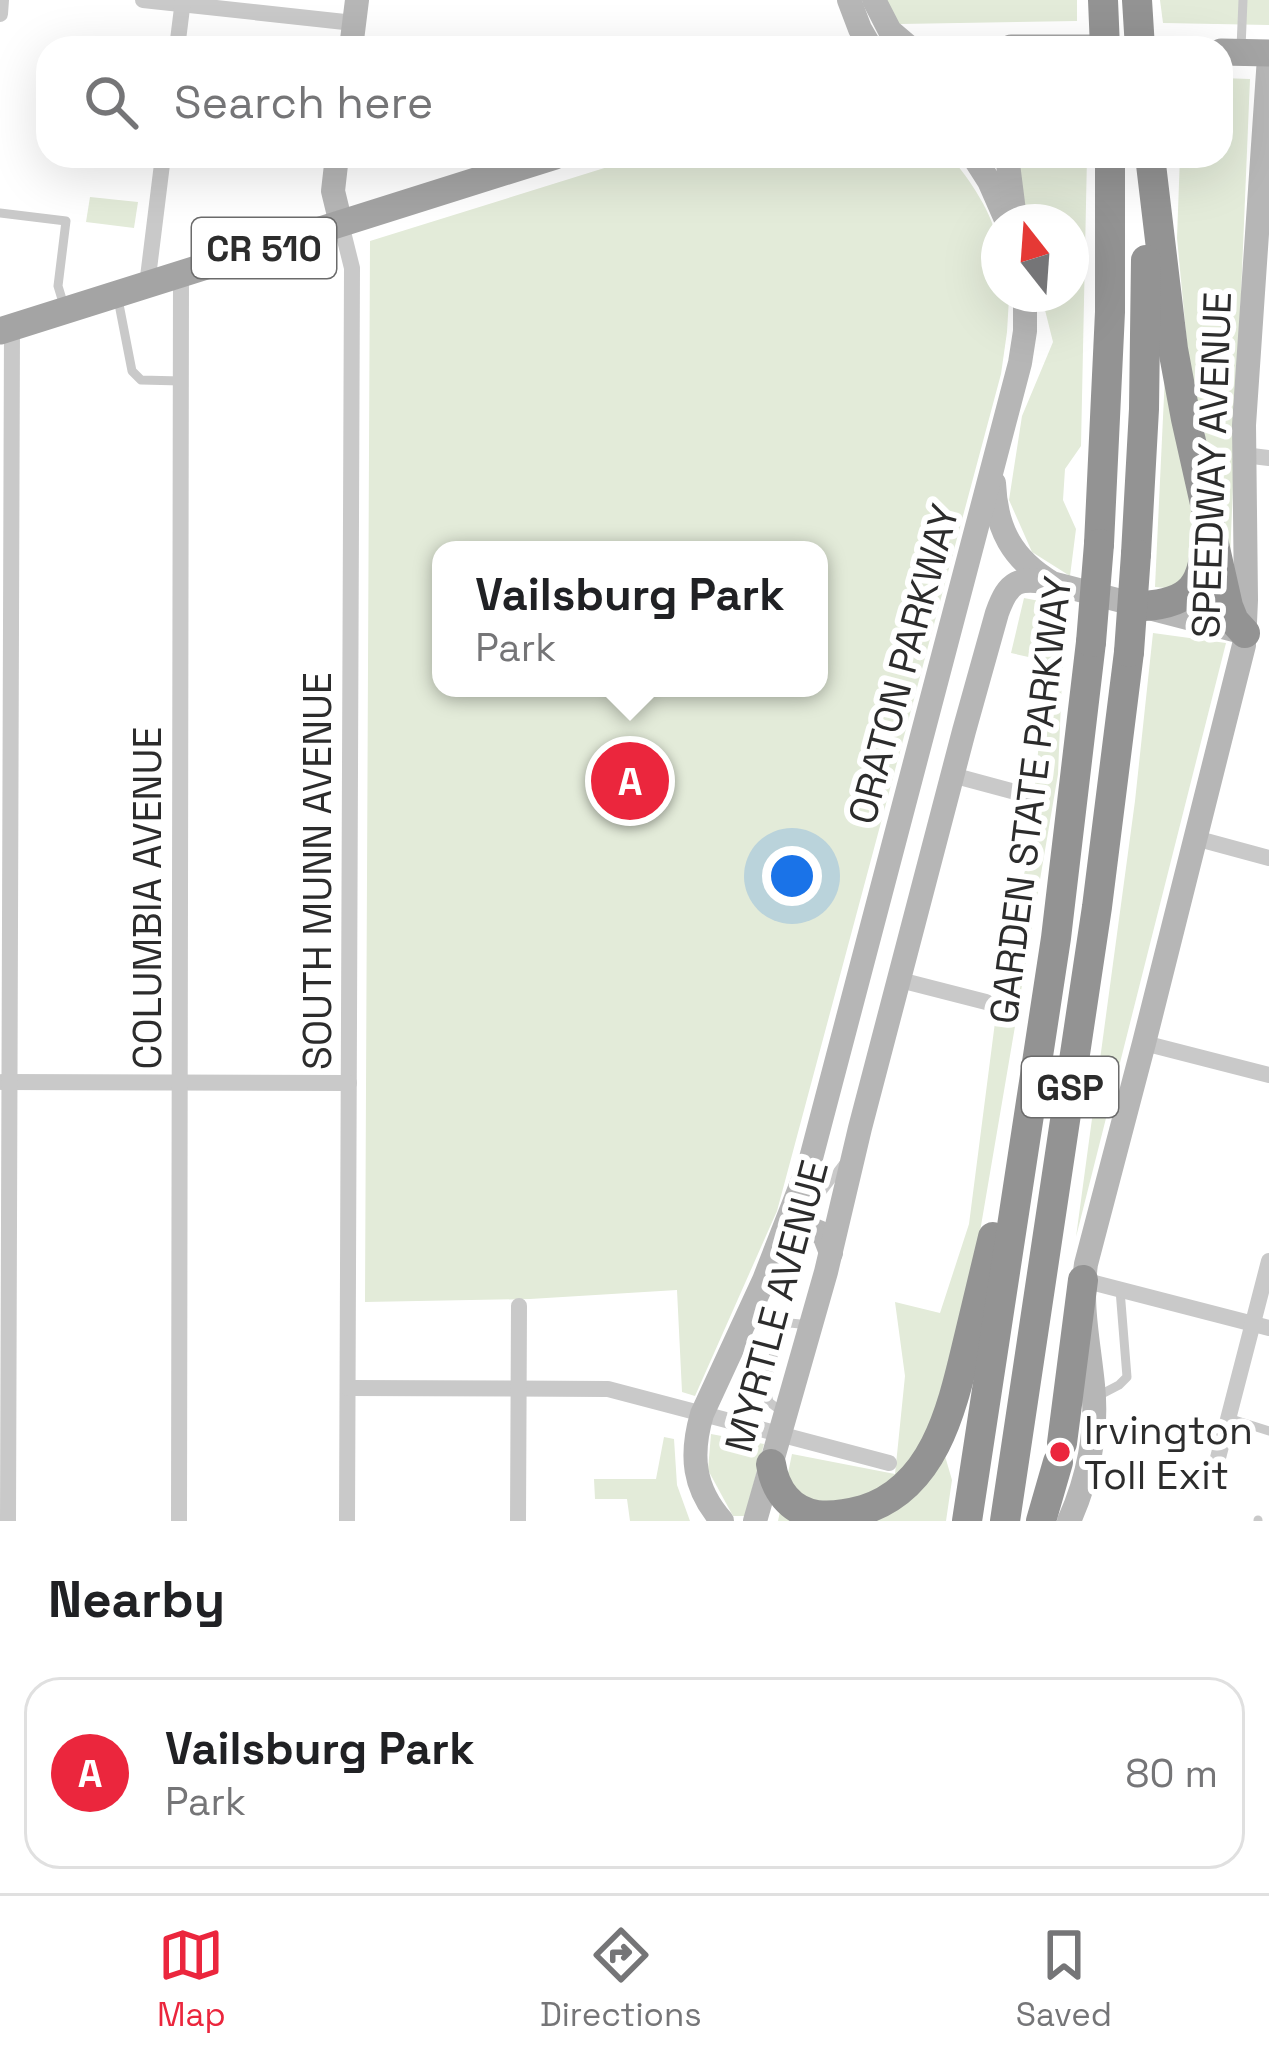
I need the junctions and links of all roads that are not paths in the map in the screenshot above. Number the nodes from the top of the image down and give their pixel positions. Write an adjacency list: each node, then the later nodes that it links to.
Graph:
1 (2, 0): 8 (street)
2 (143, 0): 6 (street)
3 (849, 0): 11 (main road)
4 (874, 0): 12 (main road)
5 (1243, 0): 14 (lane)
6 (183, 3): 9 (street); 10 (street)
7 (1103, 6): 13 (highway)
8 (0, 14)
9 (354, 24)
10 (179, 36)
11 (866, 36)
12 (896, 36)
13 (1105, 36)
14 (1250, 54): 35 (main road, SPEEDWAY AVENUE)
15 (161, 168): 28 (street)
16 (336, 168): 26 (main road)
17 (503, 168): 26 (main road, CR 510)
18 (980, 168): 23 (main road)
19 (1007, 168): 24 (main road)
20 (1110, 168): 50 (highway, GARDEN STATE PARKWAY / GSP, bridge)
21 (1147, 168): 79 (highway, GARDEN STATE PARKWAY / GSP, bridge)
22 (1149, 168): 37 (highway)
23 (1001, 204)
24 (1010, 204)
25 (0, 213): 30 (lane)
26 (341, 224): 27 (main road, CR 510); 54 (street, SOUTH MUNN AVENUE)
27 (181, 274): 28 (main road, CR 510); 34 (street, COLUMBIA AVENUE)
28 (146, 285): 29 (main road, CR 510)
29 (117, 294): 30 (main road, CR 510); 34 (lane)
30 (65, 310): 32 (main road, CR 510)
31 (1025, 312): 36 (main road, ORATON PARKWAY)
32 (6, 329): 33 (street)
33 (6, 377): 52 (street)
34 (181, 381): 53 (street, COLUMBIA AVENUE)
35 (1256, 456): 42 (main road, SPEEDWAY AVENUE)
36 (994, 463): 38 (main road); 39 (main road, ORATON PARKWAY)
37 (1204, 499): 40 (highway); 42 (highway)
38 (1052, 583): 40 (main road); 41 (main road, MYRTLE AVENUE)
39 (955, 606): 41 (main road); 56 (main road, ORATON PARKWAY)
40 (1144, 606): 42 (main road)
41 (993, 627): 43 (main road, MYRTLE AVENUE)
42 (1251, 634): 45 (main road, SPEEDWAY AVENUE)
43 (952, 775): 44 (street); 47 (main road, MYRTLE AVENUE)
44 (1027, 795)
45 (1195, 838): 46 (street); 49 (main road, SPEEDWAY AVENUE)
46 (1269, 858)
47 (900, 980): 48 (street); 55 (main road, MYRTLE AVENUE)
48 (986, 1002)
49 (1144, 1043): 51 (street); 59 (main road, SPEEDWAY AVENUE)
50 (1040, 1045): 69 (highway); 78 (highway, GARDEN STATE PARKWAY / GSP)
51 (1269, 1075)
52 (5, 1082): 53 (street); 72 (street)
53 (180, 1082): 54 (street); 73 (street, COLUMBIA AVENUE)
54 (350, 1083): 63 (street, SOUTH MUNN AVENUE)
55 (856, 1147): 56 (lane); 57 (main road, MYRTLE AVENUE)
56 (777, 1248): 57 (main road); 66 (main road, ORATON PARKWAY)
57 (831, 1253): 69 (main road, MYRTLE AVENUE)
58 (1269, 1261): 62 (street)
59 (1084, 1280): 60 (street); 65 (main road, SPEEDWAY AVENUE); 80 (highway)
60 (1120, 1290): 62 (street); 65 (lane)
61 (519, 1306): 64 (street)
62 (1261, 1326): 67 (street)
63 (348, 1388): 64 (street); 74 (street, SOUTH MUNN AVENUE)
64 (518, 1388): 66 (street); 75 (street)
65 (1094, 1398): 81 (main road, SPEEDWAY AVENUE)
66 (702, 1414): 69 (street); 76 (main road, ORATON PARKWAY)
67 (1228, 1418): 68 (lane); 71 (street)
68 (1269, 1431)
69 (778, 1438): 70 (street); 77 (main road, MYRTLE AVENUE)
70 (890, 1463)
71 (1212, 1481)
72 (8, 1521)
73 (179, 1521)
74 (347, 1521)
75 (518, 1521)
76 (722, 1521)
77 (755, 1521)
78 (968, 1521)
79 (1005, 1521)
80 (1041, 1521)
81 (1069, 1521)

